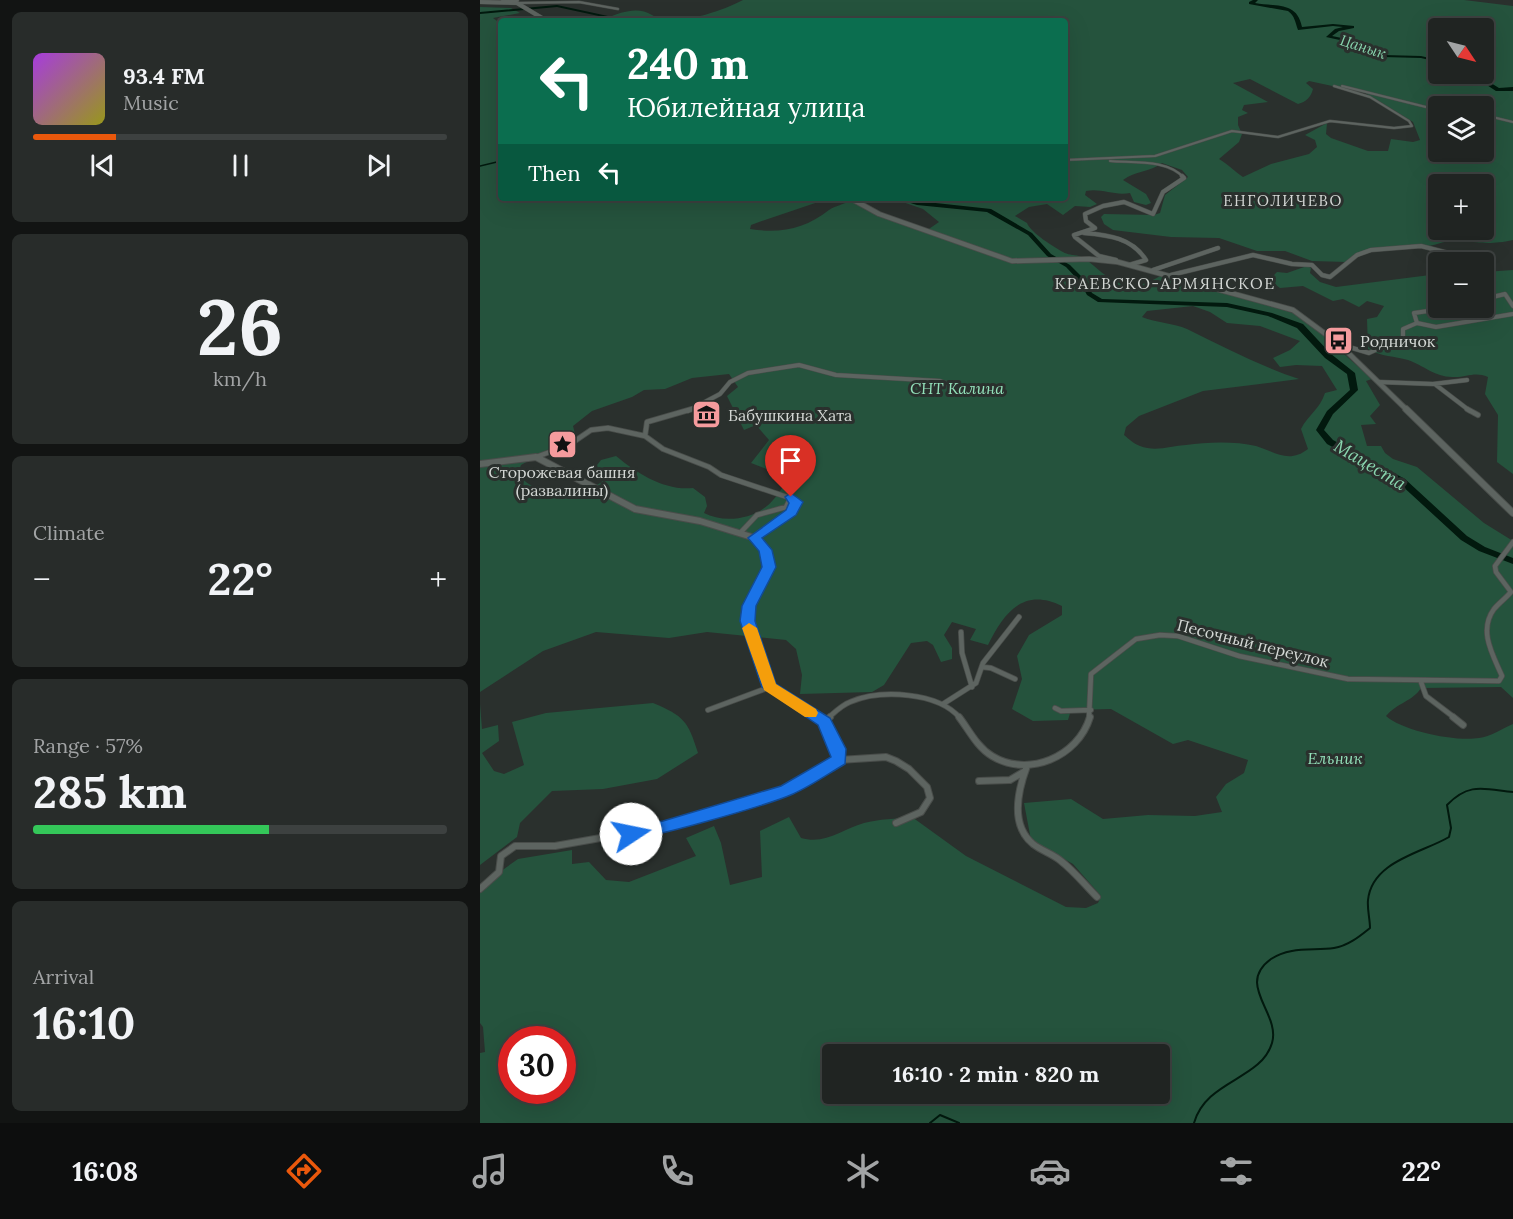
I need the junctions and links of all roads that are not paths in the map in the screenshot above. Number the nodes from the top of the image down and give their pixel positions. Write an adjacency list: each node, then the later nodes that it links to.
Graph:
1 (529, 0): 3 (street); 4 (street)
2 (480, 2): 3 (street)
3 (519, 3): 5 (street)
4 (618, 9)
5 (542, 18)
6 (1428, 108): 9 (street)
7 (1494, 118): 8 (street)
8 (1513, 122)
9 (1099, 159): 10 (street); 12 (street)
10 (1068, 160)
11 (855, 201): 15 (street)
12 (1078, 232): 15 (street); 15 (street)
13 (1218, 248): 16 (street)
14 (1446, 252): 17 (street)
15 (1130, 264): 16 (street)
16 (1153, 270): 17 (street)
17 (1171, 275): 23 (street)
18 (1494, 296): 19 (street)
19 (1513, 306)
20 (1428, 311): 22 (street)
21 (1513, 314): 22 (street)
22 (1417, 323): 23 (street)
23 (1338, 344): 25 (street)
24 (1467, 380): 26 (street)
25 (1380, 382): 26 (street); 33 (street)
26 (1433, 384): 28 (street)
27 (957, 392): 29 (street)
28 (1478, 415)
29 (644, 434): 30 (street); 32 (street)
30 (536, 457): 31 (street); 34 (street)
31 (480, 464)
32 (791, 497): 34 (street); 35 (street)
33 (1513, 513)
34 (741, 532): 35 (street)
35 (755, 538): 44 (street)
36 (1513, 542): 43 (street, Песочный переулок)
37 (1019, 617): 40 (street)
38 (961, 632): 45 (street)
39 (998, 663): 41 (street)
40 (982, 667): 41 (street); 45 (street)
41 (991, 668): 42 (street)
42 (1015, 679)
43 (1421, 682): 49 (street, Песочный переулок); 51 (street)
44 (770, 687): 48 (street); 50 (street)
45 (972, 687): 46 (street)
46 (943, 704): 50 (street); 53 (street)
47 (1055, 708): 49 (street)
48 (708, 710)
49 (1091, 710): 53 (street, Песочный переулок)
50 (824, 722): 52 (street)
51 (1462, 725)
52 (839, 760): 55 (street); 56 (street)
53 (1026, 768): 54 (street, Песочный переулок); 57 (street)
54 (979, 781)
55 (896, 823)
56 (480, 889)
57 (1097, 897)

